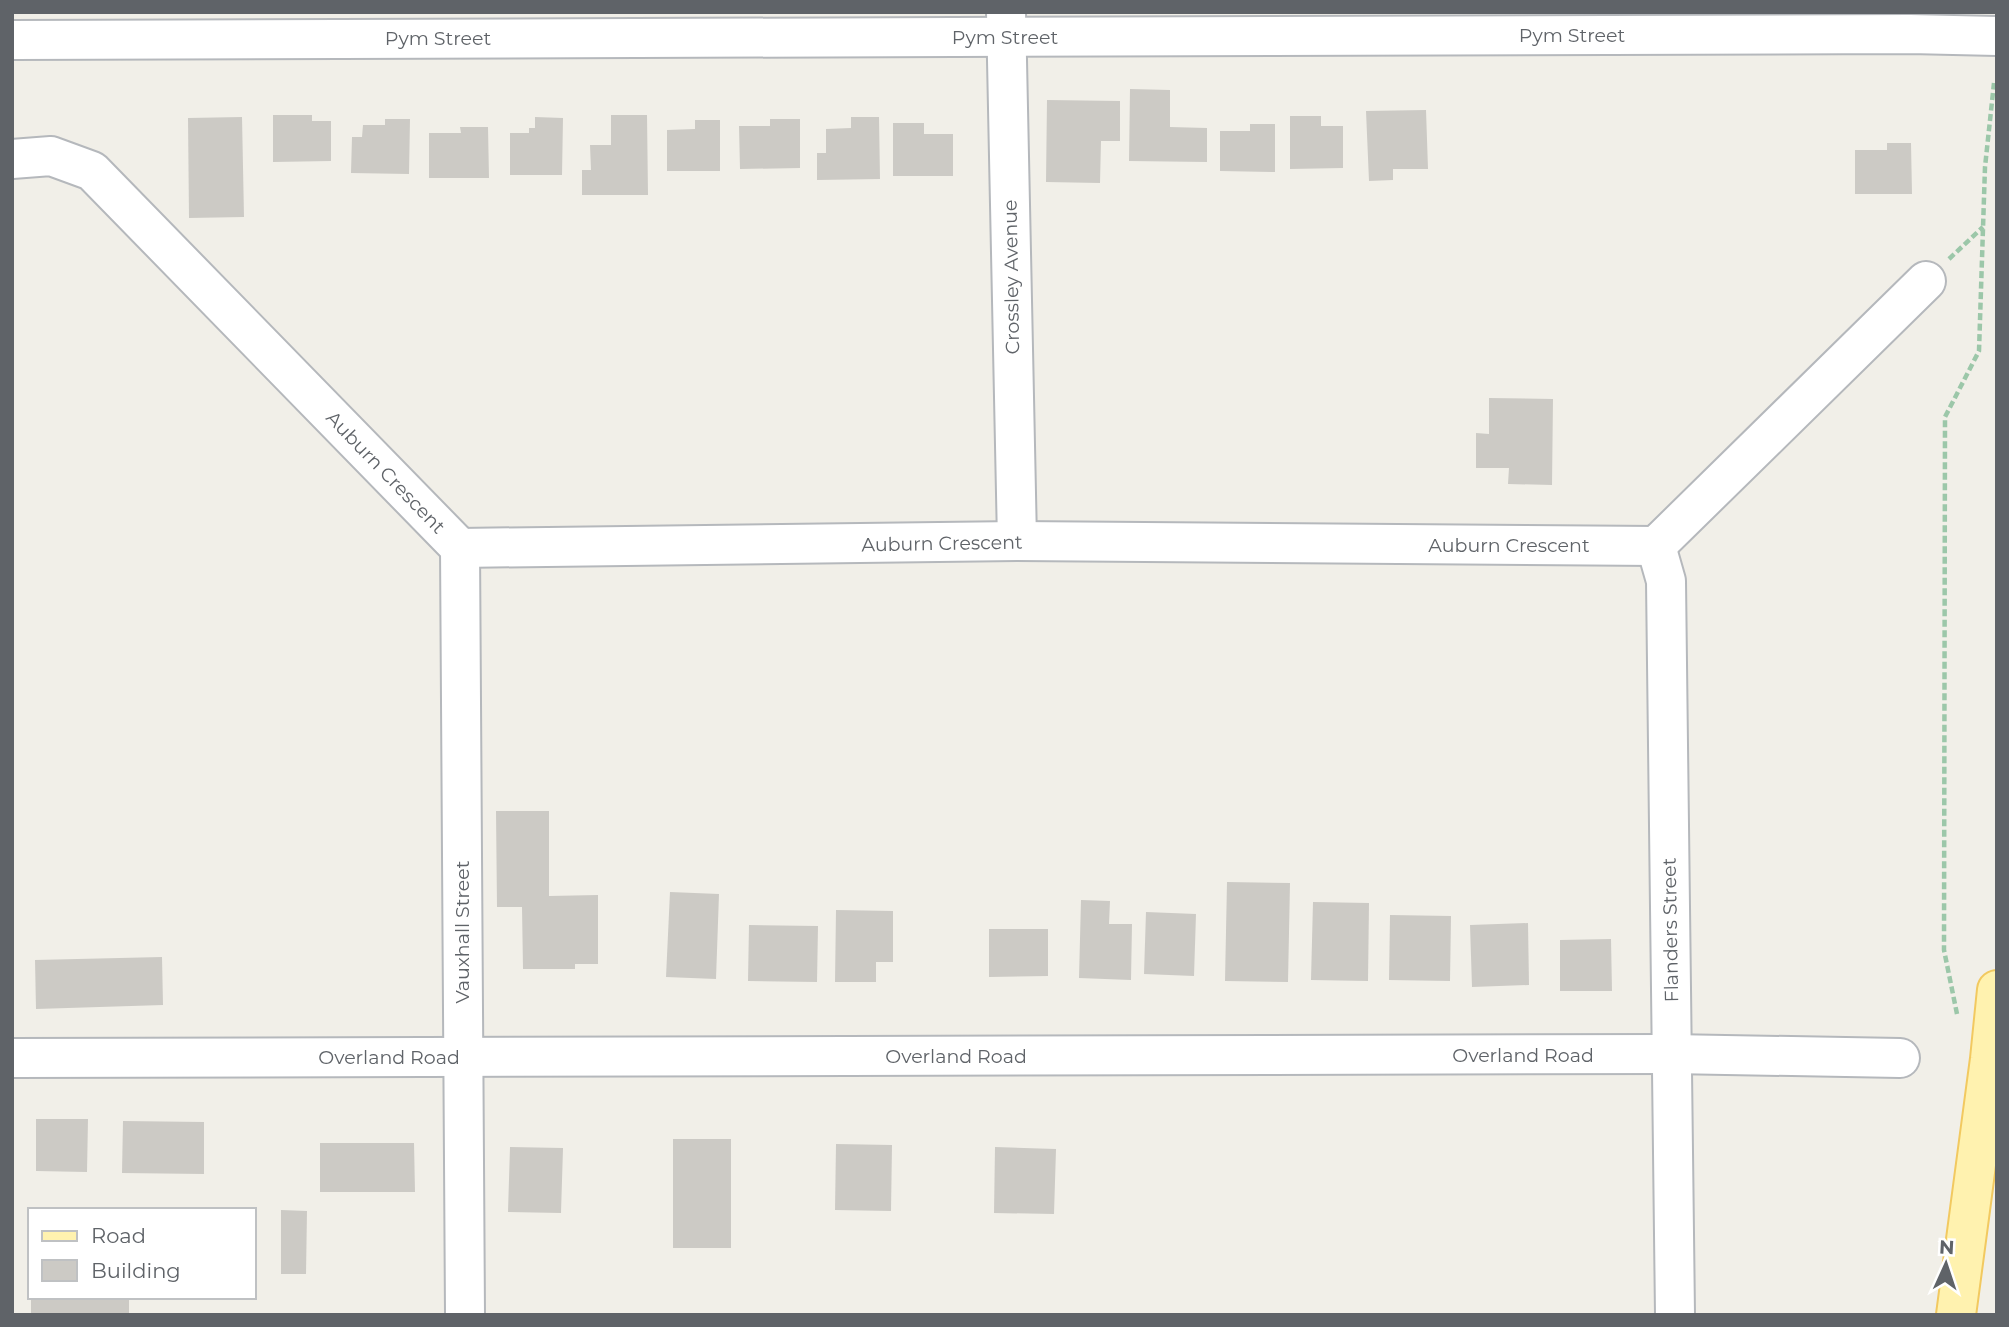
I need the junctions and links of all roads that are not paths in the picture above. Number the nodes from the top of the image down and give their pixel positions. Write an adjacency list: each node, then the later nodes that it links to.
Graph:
1 (1621, 23): 2 (street, Pym Street); 4 (street, Pym Street)
2 (1006, 24): 3 (street, Pym Street); 8 (street, Crossley Avenue)
3 (480, 25): 5 (street, Pym Street)
4 (1997, 36)
5 (12, 40)
6 (12, 159): 10 (street, Auburn Crescent)
7 (1926, 281): 9 (street)
8 (1017, 541): 9 (street, Auburn Crescent); 10 (street, Auburn Crescent)
9 (1656, 546): 12 (street, Flanders Street)
10 (460, 548): 13 (street, Vauxhall Street)
11 (1997, 990): 18 (main road)
12 (1671, 1055): 13 (street, Overland Road); 15 (street, Overland Road); 17 (street, Flanders Street)
13 (463, 1057): 14 (street, Overland Road); 16 (street, Vauxhall Street)
14 (12, 1058)
15 (1900, 1058)
16 (465, 1315)
17 (1675, 1315)
18 (1956, 1315)

